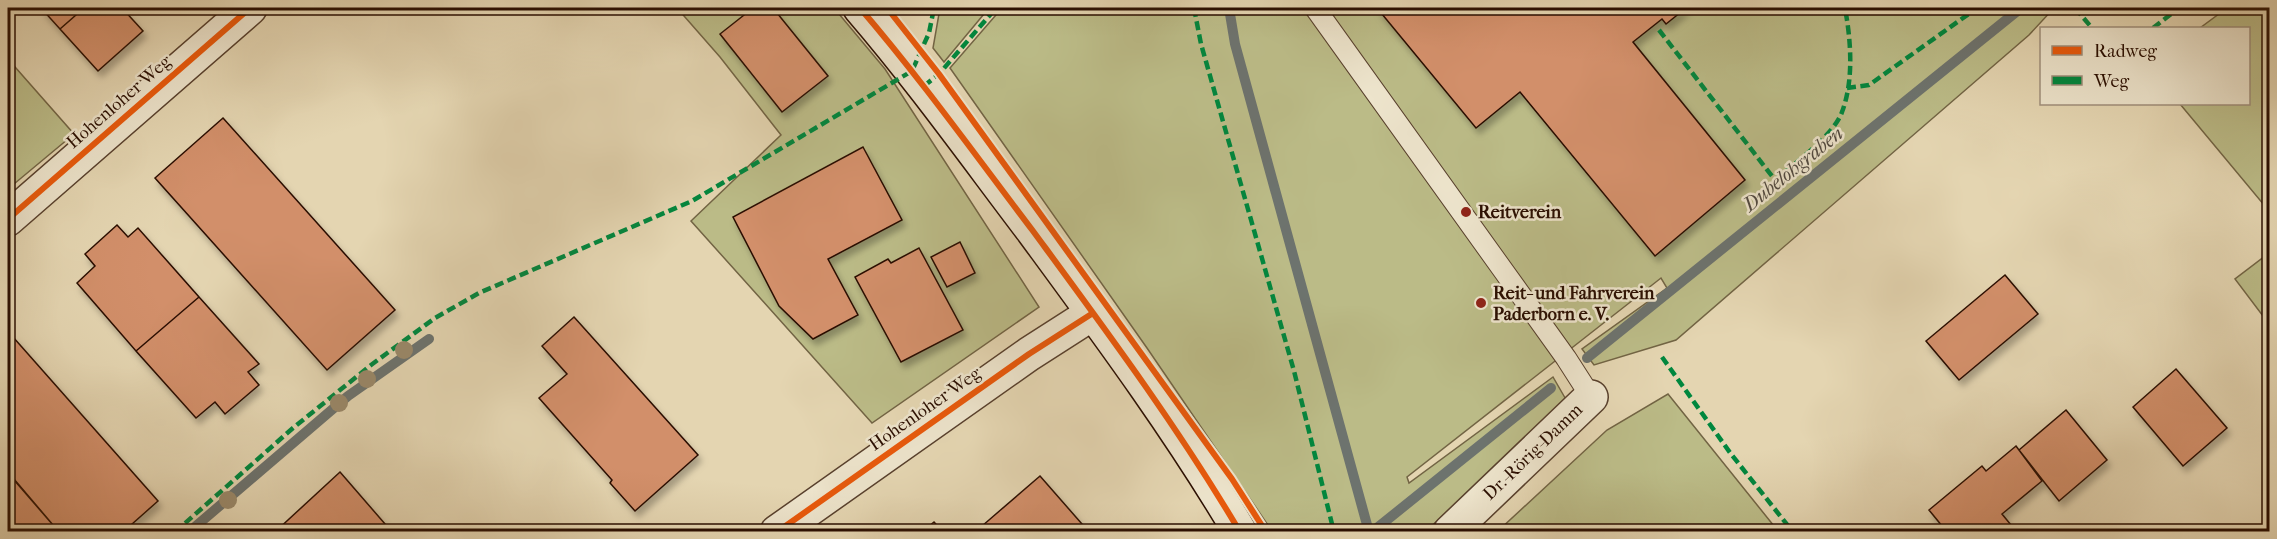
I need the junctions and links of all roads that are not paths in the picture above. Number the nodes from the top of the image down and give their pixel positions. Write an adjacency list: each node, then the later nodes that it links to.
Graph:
1 (250, 8): 4 (street, Hohenloher Weg)
2 (860, 8): 5 (street)
3 (1315, 8): 6 (lane)
4 (8, 219)
5 (1093, 313): 7 (street, Hohenloher Weg); 8 (street)
6 (1591, 397): 9 (street, Dr.-Rörig-Damm)
7 (777, 531)
8 (1240, 531)
9 (1450, 531)

